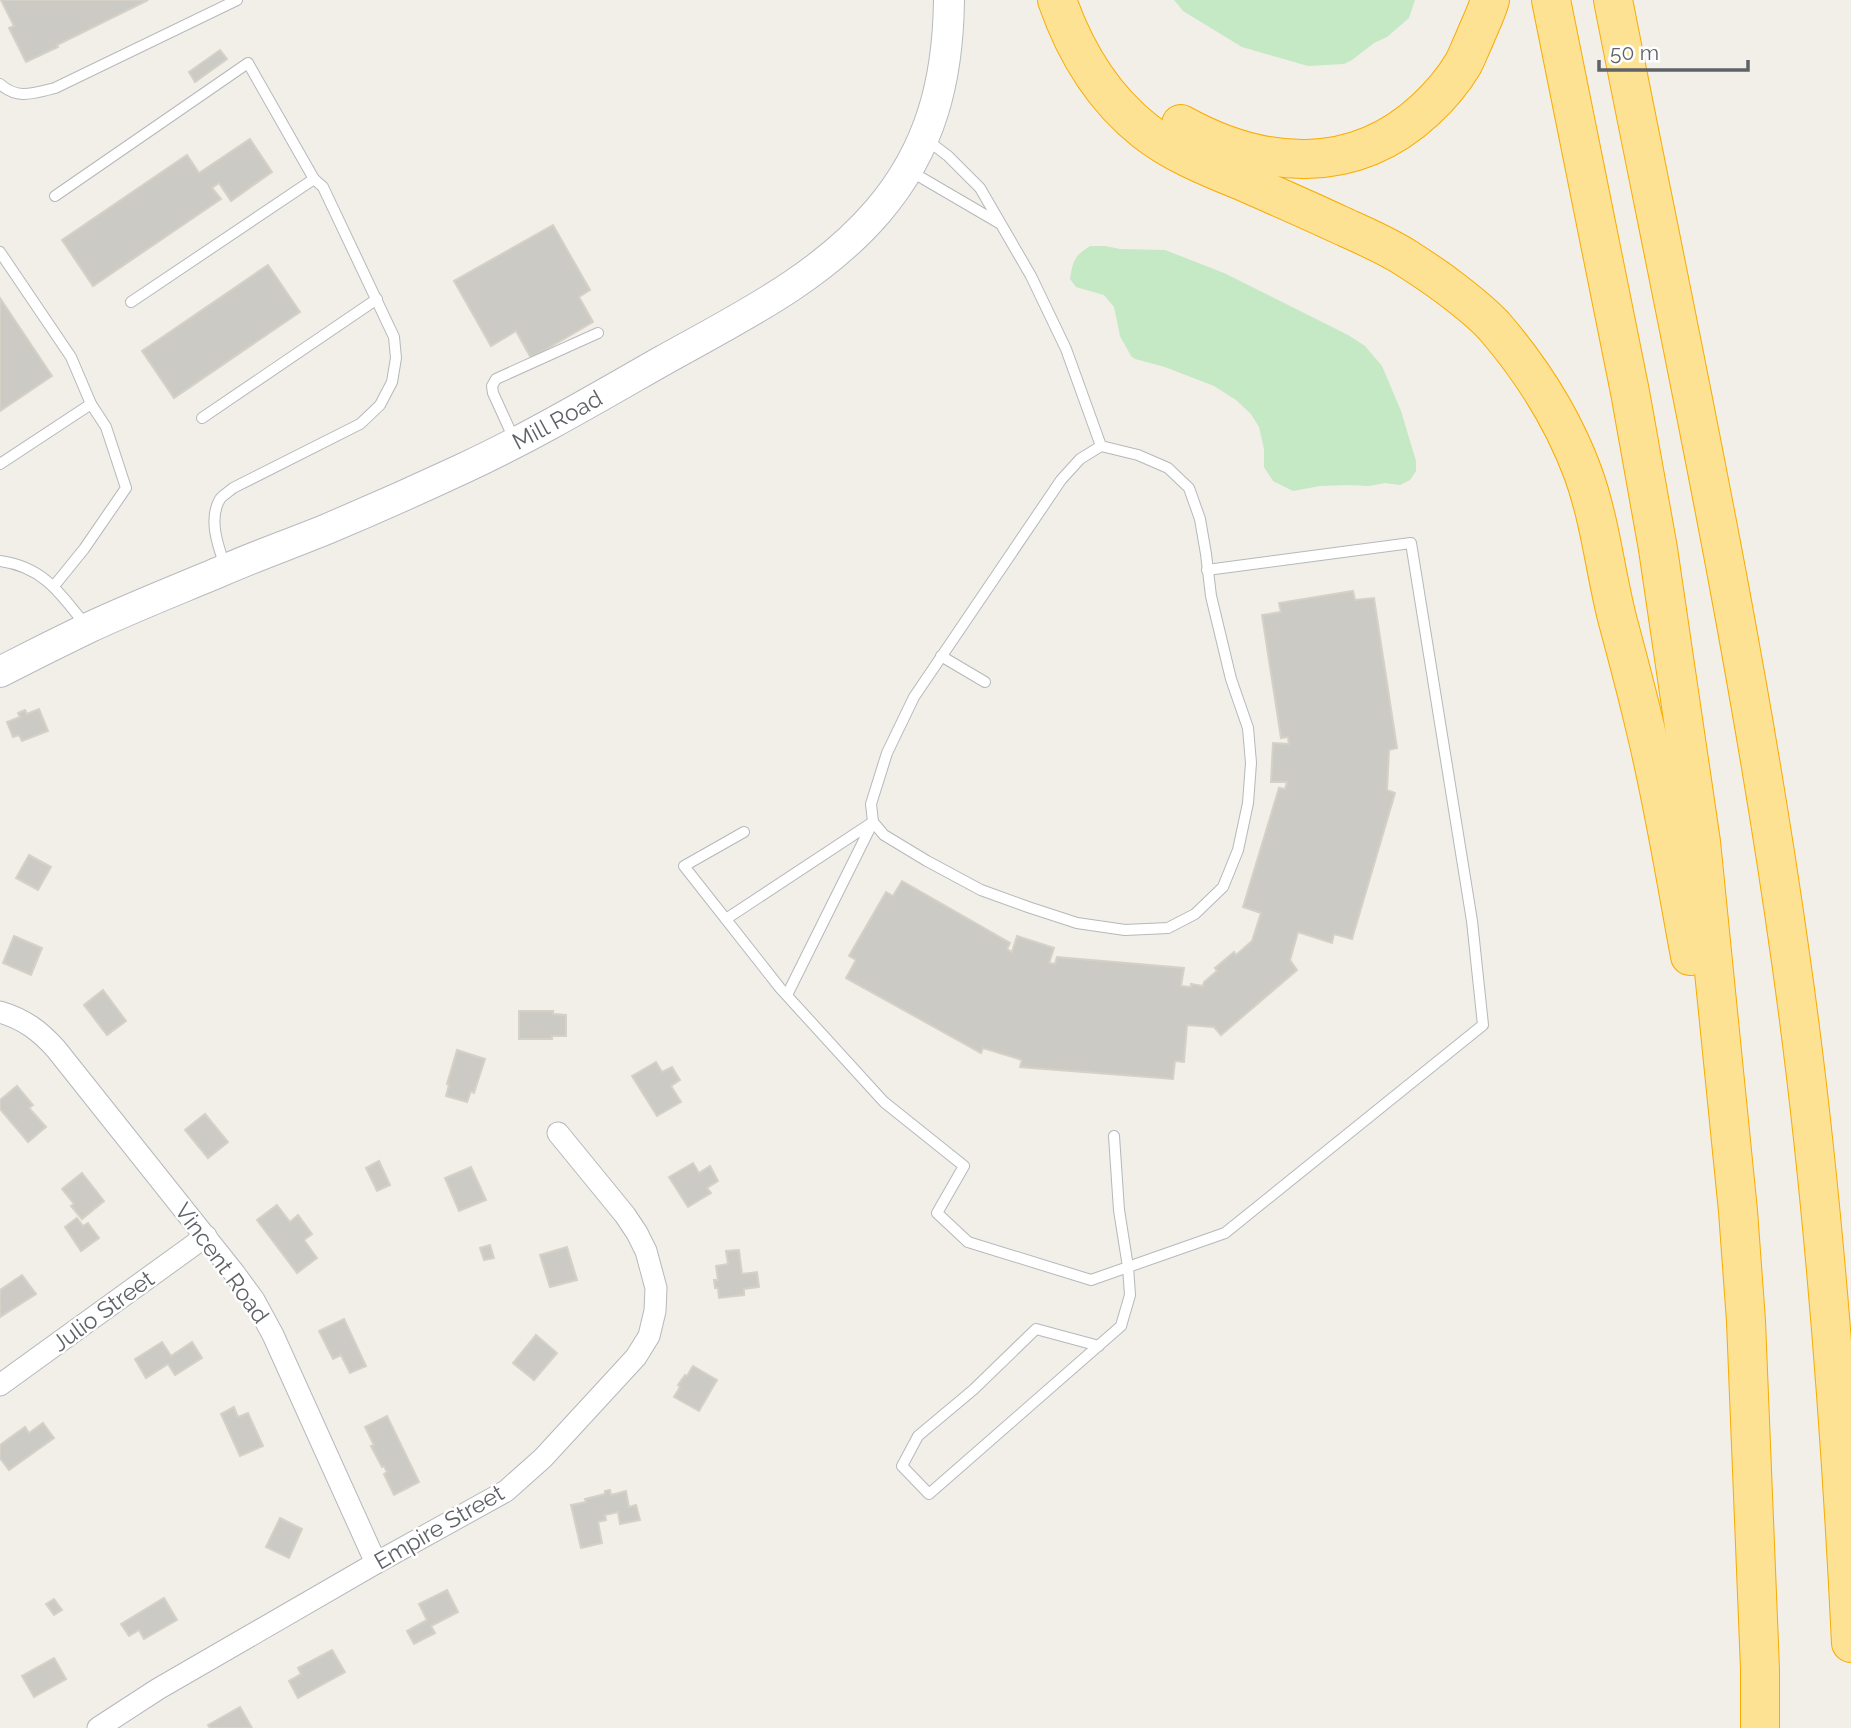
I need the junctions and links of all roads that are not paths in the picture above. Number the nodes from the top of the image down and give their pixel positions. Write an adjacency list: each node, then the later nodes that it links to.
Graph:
1 (237, 0): 8 (lane)
2 (949, 0): 9 (main road, Mill Road)
3 (1057, 0): 38 (highway)
4 (1084, 0): 5 (highway)
5 (1490, 0)
6 (1551, 0): 38 (highway)
7 (1613, 0): 44 (highway)
8 (0, 84)
9 (924, 138): 10 (main road, Mill Road); 13 (lane)
10 (908, 169): 13 (lane); 20 (main road, Mill Road)
11 (314, 179): 12 (lane); 15 (lane); 16 (lane)
12 (55, 196)
13 (1001, 225): 21 (lane)
14 (0, 252): 18 (lane)
15 (377, 299): 19 (lane); 24 (lane)
16 (131, 302)
17 (598, 333): 20 (lane)
18 (91, 404): 22 (lane); 26 (lane)
19 (202, 418)
20 (515, 442): 24 (main road, Mill Road)
21 (1101, 446): 25 (lane); 28 (lane)
22 (0, 464)
23 (0, 561): 26 (lane)
24 (226, 569): 27 (main road, Mill Road)
25 (1207, 570): 31 (lane); 40 (lane)
26 (54, 586): 27 (lane)
27 (88, 628): 29 (main road, Mill Road)
28 (941, 656): 30 (lane); 31 (lane)
29 (0, 672)
30 (985, 682)
31 (873, 822): 33 (lane); 34 (lane)
32 (744, 832): 33 (lane)
33 (726, 919): 34 (lane)
34 (787, 995): 40 (lane)
35 (0, 1012): 39 (street, Vincent Road)
36 (558, 1133): 43 (street, Empire Street)
37 (1114, 1136): 40 (lane)
38 (1731, 1137): 46 (highway)
39 (206, 1236): 42 (street, Julio Street); 43 (street, Vincent Road)
40 (1128, 1267): 41 (lane)
41 (1099, 1346): 41 (lane)
42 (0, 1385)
43 (376, 1563): 45 (street, Empire Street)
44 (1851, 1643)
45 (98, 1728)
46 (1760, 1728)

